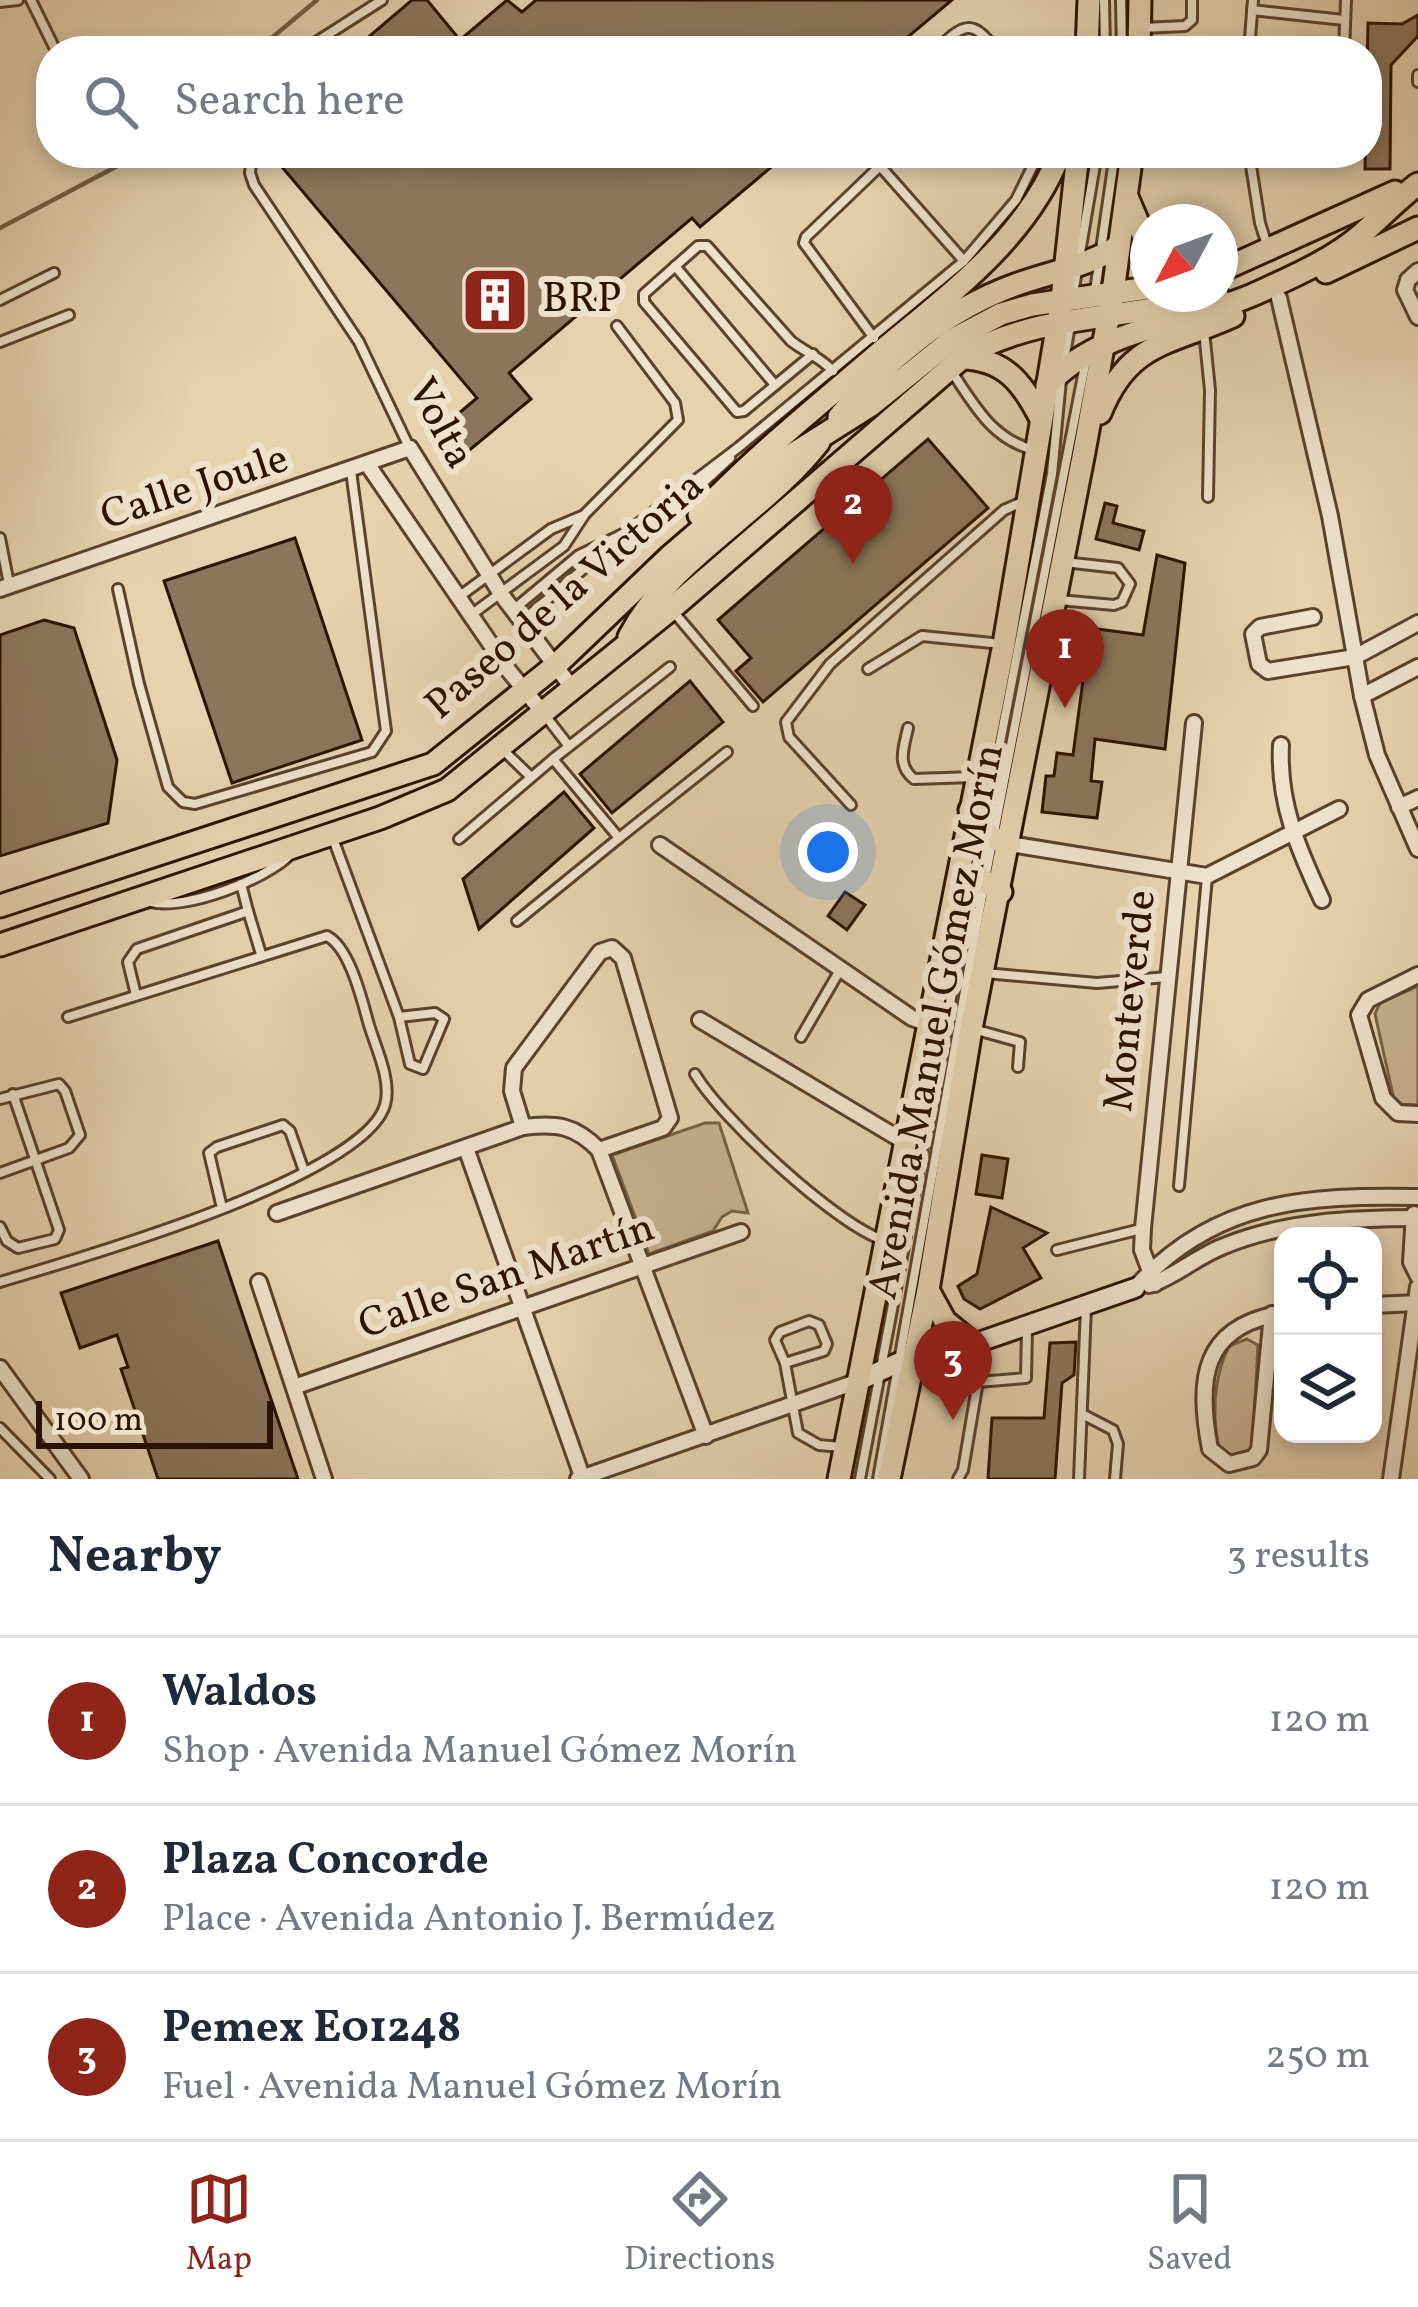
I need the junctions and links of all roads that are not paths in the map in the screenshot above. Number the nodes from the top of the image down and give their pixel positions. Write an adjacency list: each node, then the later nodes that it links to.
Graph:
1 (18, 0): 8 (lane)
2 (31, 0): 12 (lane)
3 (382, 0): 13 (lane)
4 (1089, 0): 16 (main road)
5 (1104, 0): 17 (lane)
6 (1192, 0): 10 (lane)
7 (1346, 0): 11 (lane)
8 (0, 2)
9 (1253, 5): 11 (lane); 18 (lane)
10 (1135, 16)
11 (1344, 20): 19 (lane)
12 (49, 36)
13 (326, 36)
14 (952, 36): 15 (lane)
15 (986, 36)
16 (1088, 36)
17 (1105, 36)
18 (1250, 36)
19 (1344, 36)
20 (250, 168): 63 (lane, Volta)
21 (878, 168): 53 (lane)
22 (882, 168): 37 (lane)
23 (1032, 168): 37 (lane)
24 (1053, 168): 72 (main road)
25 (1077, 168): 40 (main road, Avenida Manuel Gómez Morín)
26 (1094, 168): 40 (lane)
27 (1114, 168): 36 (lane)
28 (1130, 168): 31 (main road, Avenida Manuel Gómez Morín)
29 (1251, 168): 35 (lane)
30 (1418, 184): 34 (main road); 35 (main road)
31 (1126, 195): 32 (main road); 36 (main road, Avenida Manuel Gómez Morín)
32 (1130, 204)
33 (1417, 226): 34 (main road); 45 (main road)
34 (1361, 235): 43 (main road); 55 (main road)
35 (1269, 249): 38 (main road)
36 (1109, 252): 40 (main road); 47 (main road, Avenida Manuel Gómez Morín)
37 (964, 261): 53 (lane)
38 (1238, 263)
39 (674, 266): 56 (lane); 60 (lane); 60 (lane)
40 (1071, 269): 47 (main road, Avenida Manuel Gómez Morín); 62 (main road)
41 (1418, 271): 50 (street)
42 (53, 273): 46 (lane)
43 (1238, 286)
44 (1130, 294): 47 (main road, Paseo de la Victoria)
45 (1279, 298): 52 (main road); 87 (street)
46 (0, 300)
47 (1084, 308): 48 (main road); 55 (main road, Avenida Manuel Gómez Morín); 57 (main road); 59 (main road, Avenida Manuel Gómez Morín); 62 (main road, Paseo de la Victoria)
48 (1130, 308)
49 (69, 315): 54 (lane)
50 (1418, 317)
51 (617, 326): 70 (lane)
52 (1204, 329): 65 (main road); 68 (lane)
53 (874, 338): 58 (lane)
54 (0, 343)
55 (1096, 347): 59 (main road); 65 (main road, Avenida Manuel Gómez Morín); 114 (lane)
56 (813, 354): 58 (lane); 60 (lane)
57 (955, 363): 61 (main road); 64 (lane); 80 (main road)
58 (833, 371): 82 (lane)
59 (1055, 377): 61 (main road, Avenida Manuel Gómez Morín); 114 (lane)
60 (775, 385)
61 (1040, 417): 64 (main road, Avenida Manuel Gómez Morín)
62 (823, 437): 72 (main road, Paseo de la Victoria); 85 (main road)
63 (410, 448): 66 (street, Calle Joule); 74 (street, Volta)
64 (1035, 451): 69 (main road, Avenida Manuel Gómez Morín)
65 (1084, 452): 73 (main road, Avenida Manuel Gómez Morín)
66 (368, 465): 67 (street, Calle Joule); 78 (street, Volta)
67 (351, 471): 75 (street, Calle Joule); 76 (lane)
68 (1208, 497)
69 (1029, 500): 86 (main road, Avenida Manuel Gómez Morín); 107 (lane)
70 (585, 514): 74 (lane); 77 (lane)
71 (0, 538): 75 (lane)
72 (669, 557): 88 (main road, Paseo de la Victoria)
73 (1064, 562): 79 (main road, Avenida Manuel Gómez Morín); 79 (lane)
74 (490, 575): 77 (street, Volta); 78 (lane)
75 (5, 587)
76 (118, 589)
77 (501, 594): 81 (lane); 82 (street, Volta)
78 (458, 597): 81 (street, Volta)
79 (1057, 600): 114 (main road, Avenida Manuel Gómez Morín)
80 (671, 609): 85 (main road); 95 (lane)
81 (471, 615): 93 (street, Volta)
82 (517, 616): 88 (street, Volta)
83 (1313, 617): 87 (street)
84 (1418, 623): 87 (street)
85 (626, 643): 92 (main road)
86 (1004, 644): 91 (lane); 105 (main road, Avenida Manuel Gómez Morín)
87 (1355, 657): 94 (street)
88 (555, 666): 92 (street, Volta); 93 (main road, Paseo de la Victoria)
89 (670, 667): 99 (lane)
90 (1418, 667): 94 (street)
91 (868, 669)
92 (573, 689): 96 (main road)
93 (524, 692): 96 (street, Volta); 125 (main road, Paseo de la Victoria)
94 (1362, 696): 108 (street)
95 (753, 706)
96 (544, 714): 99 (lane); 101 (main road)
97 (1194, 723): 119 (street, Monteverde)
98 (908, 728): 105 (lane)
99 (568, 745): 103 (lane)
100 (1281, 745): 111 (street)
101 (502, 749): 104 (lane); 112 (main road)
102 (727, 752): 113 (lane)
103 (553, 759): 104 (lane); 113 (lane)
104 (531, 777): 115 (lane)
105 (976, 777): 110 (main road, Avenida Manuel Gómez Morín)
106 (1418, 798): 108 (street)
107 (850, 805)
108 (1399, 807): 118 (street)
109 (1340, 808): 111 (street)
110 (970, 810): 114 (main road); 121 (main road, Avenida Manuel Gómez Morín)
111 (1292, 832): 120 (street); 124 (street)
112 (332, 834): 116 (main road); 136 (lane)
113 (619, 838): 127 (lane)
114 (995, 838): 119 (street); 121 (main road, Avenida Manuel Gómez Morín); 121 (lane)
115 (459, 839)
116 (300, 844): 122 (lane); 123 (main road)
117 (660, 845): 130 (street)
118 (1418, 850)
119 (1178, 873): 120 (street); 133 (street, Monteverde)
120 (1207, 876): 153 (lane)
121 (979, 883): 131 (main road, Avenida Manuel Gómez Morín); 138 (main road, Avenida Manuel Gómez Morín); 177 (lane); 180 (lane)
122 (241, 884): 123 (lane); 126 (lane)
123 (138, 898): 128 (main road)
124 (1322, 900)
125 (0, 906)
126 (248, 911): 129 (lane); 134 (lane)
127 (517, 920)
128 (0, 945)
129 (261, 954): 134 (lane); 151 (lane)
130 (841, 969): 138 (street); 140 (lane)
131 (983, 973): 133 (lane); 139 (main road, Avenida Manuel Gómez Morín)
132 (1418, 975): 145 (street)
133 (1167, 977): 159 (street, Monteverde)
134 (136, 995): 135 (lane)
135 (68, 1017)
136 (399, 1017): 136 (lane)
137 (700, 1020): 147 (street)
138 (928, 1024): 147 (main road, Avenida Manuel Gómez Morín)
139 (971, 1029): 141 (lane); 169 (main road, Avenida Manuel Gómez Morín)
140 (801, 1037)
141 (1018, 1067)
142 (694, 1074): 161 (lane)
143 (13, 1094): 144 (lane); 150 (lane); 150 (lane)
144 (0, 1099)
145 (1418, 1114)
146 (523, 1127): 148 (street); 149 (street); 149 (street)
147 (904, 1141): 161 (main road, Avenida Manuel Gómez Morín)
148 (466, 1148): 156 (street); 173 (street)
149 (599, 1150): 163 (street)
150 (35, 1160): 152 (lane); 158 (lane)
151 (304, 1171): 155 (lane); 155 (lane)
152 (0, 1173)
153 (1179, 1186)
154 (1417, 1197): 157 (street); 165 (street)
155 (222, 1208): 166 (lane)
156 (277, 1213)
157 (1416, 1219): 164 (street); 165 (street)
158 (0, 1227)
159 (1143, 1228): 162 (lane); 165 (street, Monteverde)
160 (741, 1232): 163 (street, Calle San Martín)
161 (885, 1240): 181 (main road, Avenida Manuel Gómez Morín)
162 (1058, 1250)
163 (643, 1265): 173 (street, Calle San Martín); 190 (street)
164 (1418, 1276)
165 (1153, 1277): 168 (street)
166 (0, 1282)
167 (259, 1282): 184 (street)
168 (1135, 1288): 172 (street)
169 (928, 1290): 176 (main road); 177 (main road, Avenida Manuel Gómez Morín)
170 (1418, 1298): 171 (street); 183 (street)
171 (1382, 1304)
172 (1086, 1305): 175 (street); 188 (lane)
173 (523, 1307): 184 (street, Calle San Martín); 192 (street)
174 (1278, 1314): 174 (street)
175 (1026, 1326): 176 (street); 182 (lane)
176 (979, 1342): 177 (street); 182 (lane)
177 (907, 1360): 180 (street); 198 (lane); 199 (main road, Avenida Manuel Gómez Morín)
178 (785, 1363): 178 (lane); 187 (lane)
179 (0, 1368): 185 (street)
180 (879, 1369): 181 (street); 197 (lane)
181 (856, 1382): 187 (street); 191 (main road, Avenida Manuel Gómez Morín)
182 (977, 1382): 200 (lane)
183 (1412, 1384): 203 (street)
184 (294, 1387): 195 (street)
185 (17, 1389): 186 (lane); 194 (street)
186 (0, 1398)
187 (795, 1405): 190 (street); 191 (lane)
188 (1082, 1414): 201 (lane); 202 (lane)
189 (0, 1428): 193 (lane)
190 (706, 1436): 192 (street)
191 (846, 1448): 196 (main road, Avenida Manuel Gómez Morín)
192 (581, 1478)
193 (50, 1479)
194 (81, 1479)
195 (324, 1479)
196 (839, 1479)
197 (860, 1479)
198 (878, 1479)
199 (889, 1479)
200 (958, 1479)
201 (1080, 1479)
202 (1115, 1479)
203 (1391, 1479)

